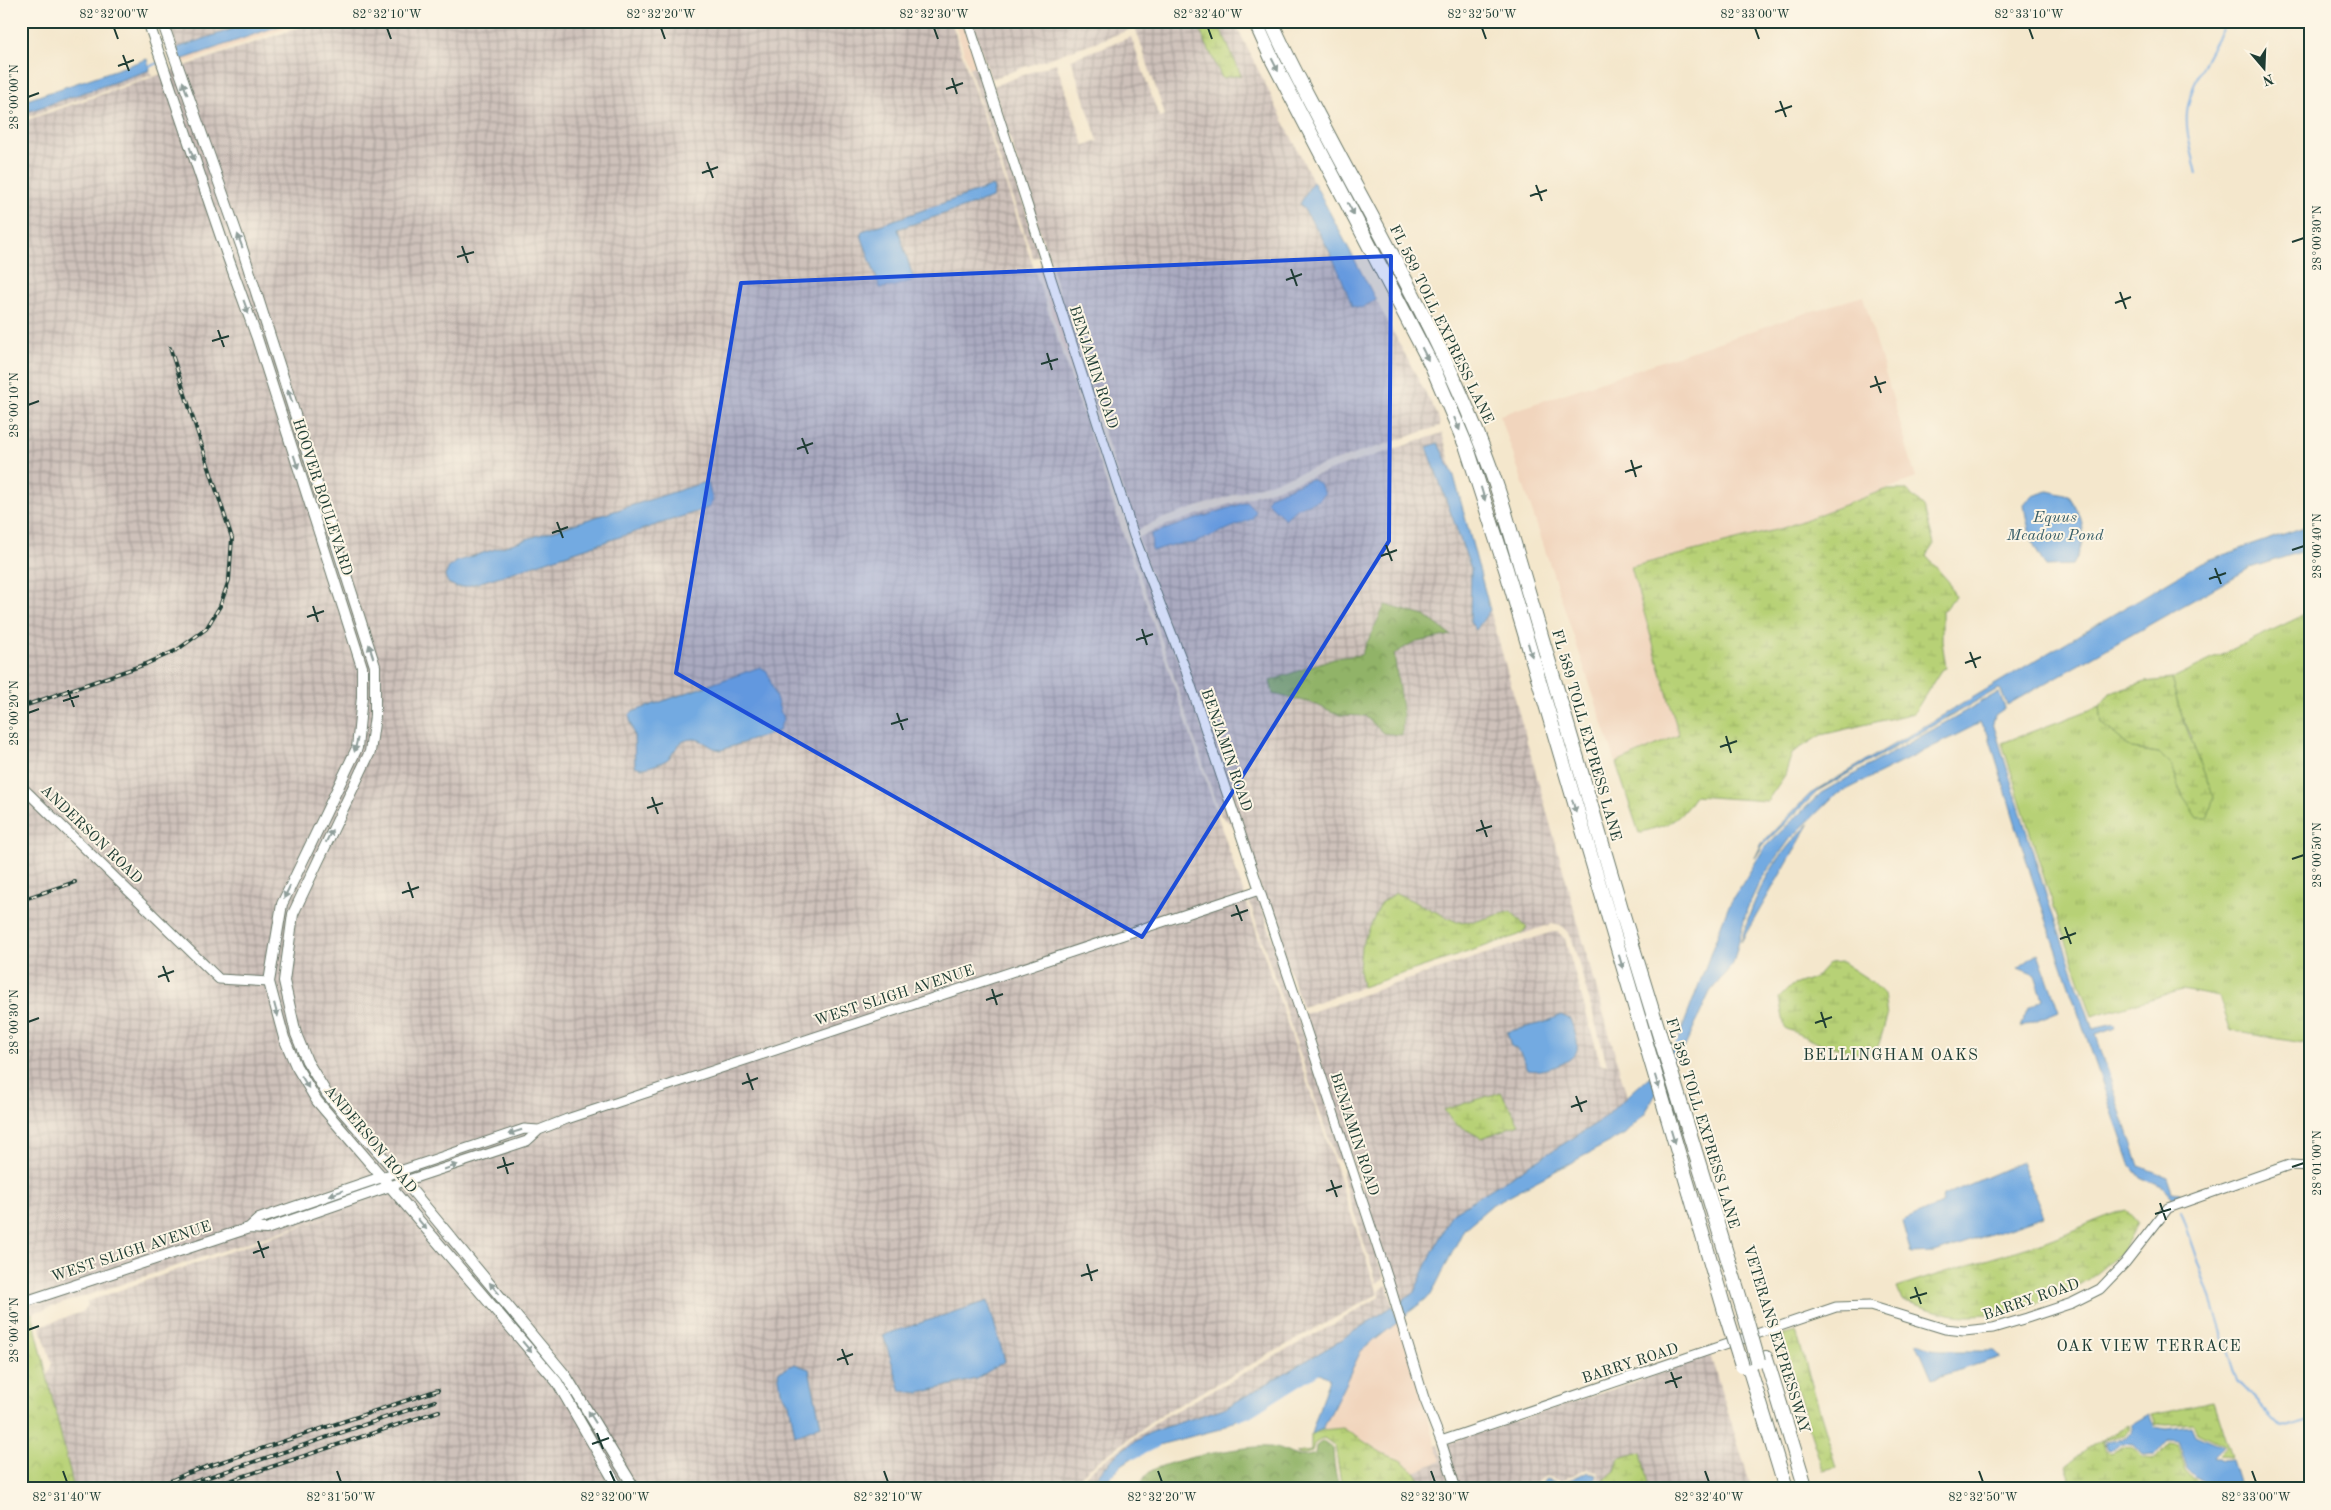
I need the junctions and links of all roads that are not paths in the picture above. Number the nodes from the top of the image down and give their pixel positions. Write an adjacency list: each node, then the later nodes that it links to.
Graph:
1 (148, 21): 10 (main road, HOOVER BOULEVARD, one-way to 10)
2 (162, 21): 11 (main road, HOOVER BOULEVARD, one-way to 2)
3 (968, 21): 9 (street, BENJAMIN ROAD)
4 (1255, 21): 20 (highway, VETERANS EXPRESSWAY, one-way to 20)
5 (1270, 21): 7 (highway, FL 589 TOLL EXPRESS LANE)
6 (1280, 21): 7 (highway, VETERANS EXPRESSWAY)
7 (1466, 393): 20 (highway, VETERANS EXPRESSWAY)
8 (21, 786): 10 (street, ANDERSON ROAD)
9 (1259, 890): 12 (street, WEST SLIGH AVENUE); 22 (street, BENJAMIN ROAD)
10 (269, 982): 15 (main road, ANDERSON ROAD, one-way to 15)
11 (284, 982): 14 (main road, ANDERSON ROAD)
12 (539, 1130): 14 (street, WEST SLIGH AVENUE, one-way to 14); 16 (street, WEST SLIGH AVENUE, one-way to 12)
13 (2310, 1166): 22 (street, BARRY ROAD)
14 (396, 1172): 15 (street, WEST SLIGH AVENUE); 16 (main road, ANDERSON ROAD)
15 (382, 1176): 17 (main road, ANDERSON ROAD); 18 (main road, WEST SLIGH AVENUE, one-way to 18)
16 (405, 1182): 17 (street, WEST SLIGH AVENUE); 24 (main road, ANDERSON ROAD, one-way to 16)
17 (390, 1186): 18 (main road, WEST SLIGH AVENUE); 23 (main road, ANDERSON ROAD, one-way to 23)
18 (249, 1228): 19 (main road, WEST SLIGH AVENUE)
19 (21, 1302)
20 (1739, 1314): 21 (highway, VETERANS EXPRESSWAY); 21 (highway, VETERANS EXPRESSWAY, bridge)
21 (1753, 1362): 26 (highway, VETERANS EXPRESSWAY); 27 (highway); 28 (highway); 29 (highway, VETERANS EXPRESSWAY)
22 (1441, 1441): 25 (street, BENJAMIN ROAD)
23 (619, 1489)
24 (636, 1489)
25 (1456, 1489)
26 (1779, 1489)
27 (1786, 1489)
28 (1796, 1489)
29 (1806, 1489)

